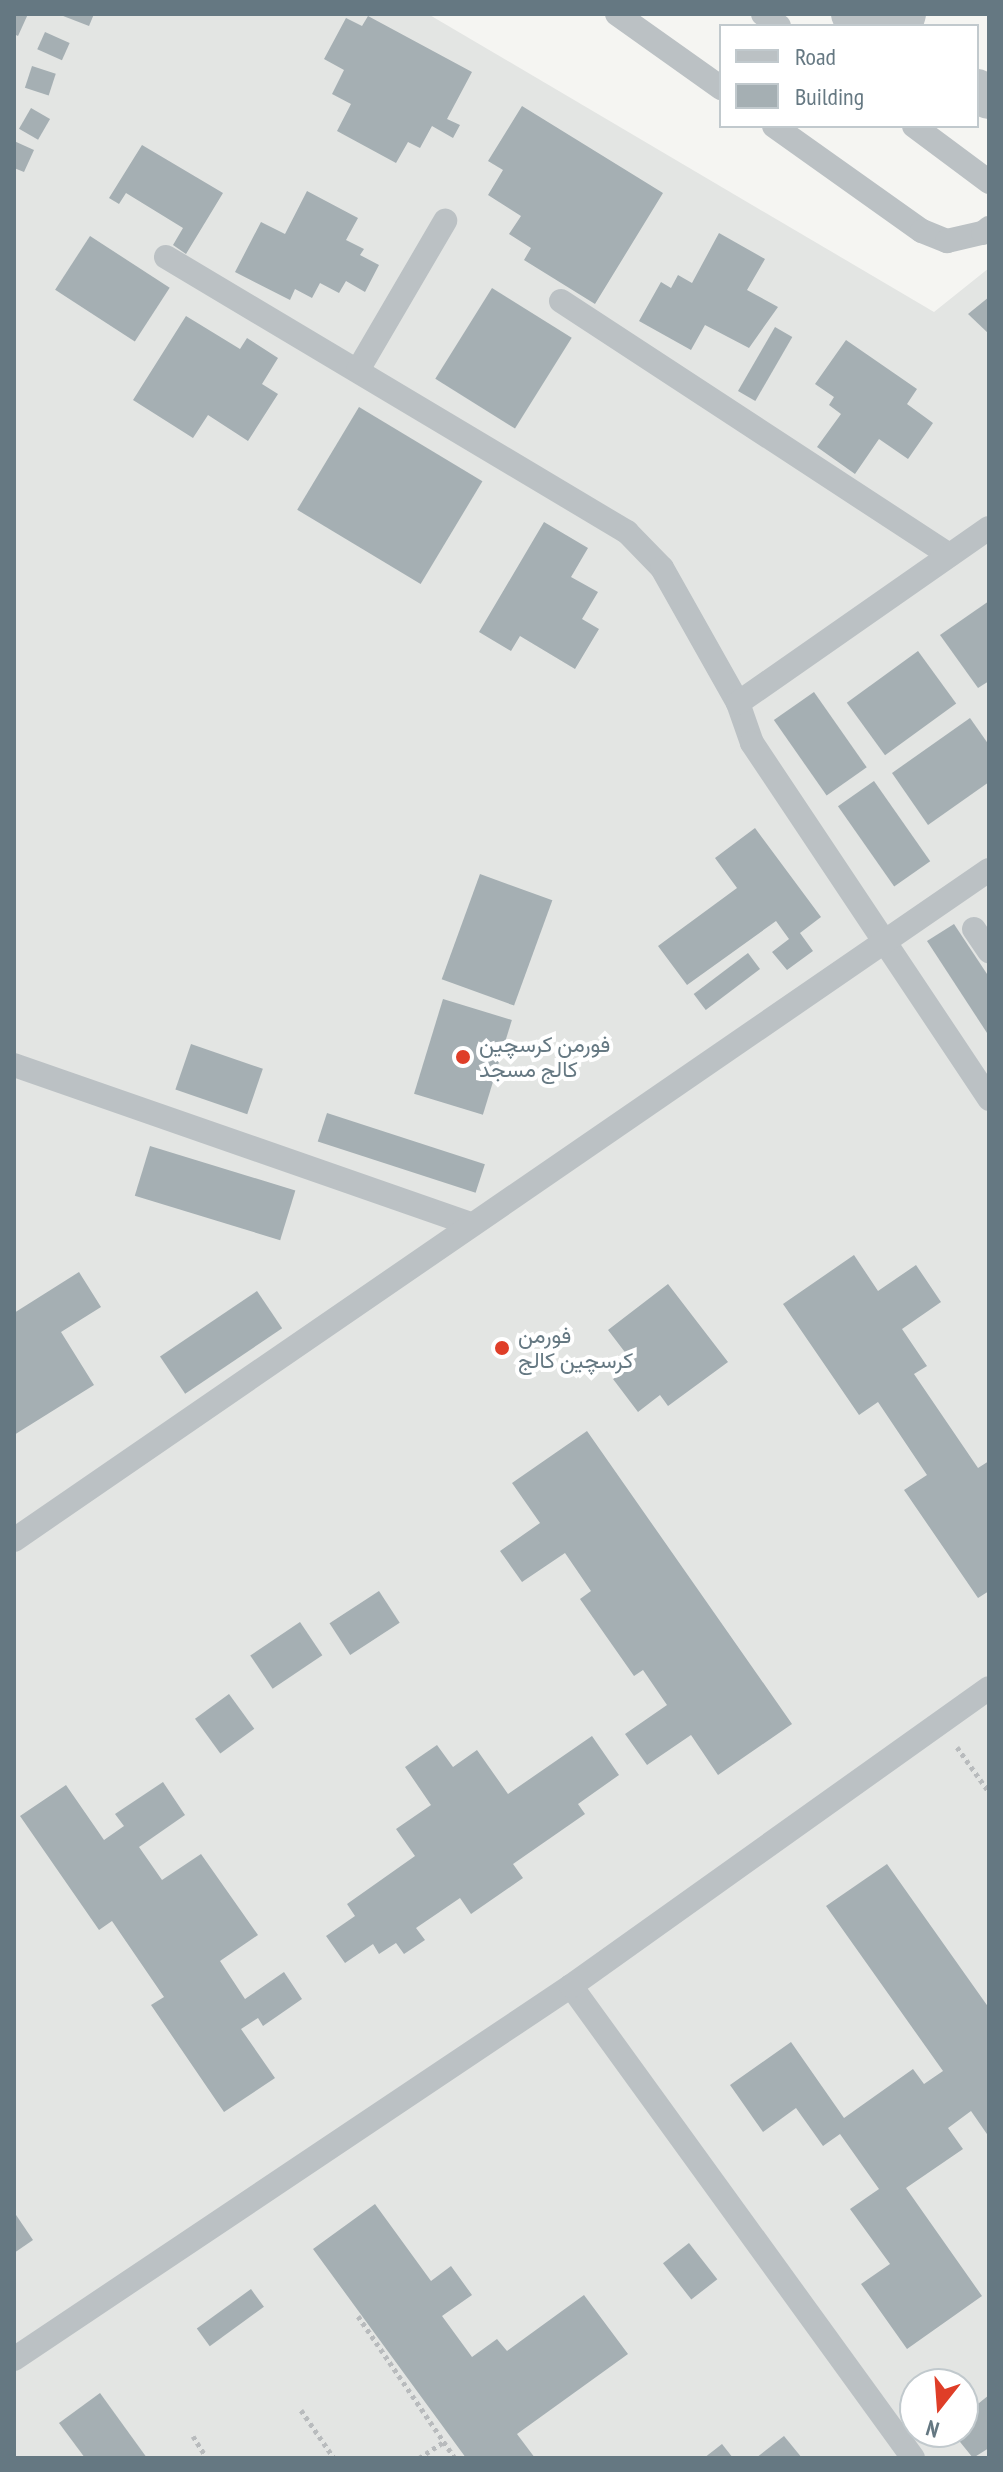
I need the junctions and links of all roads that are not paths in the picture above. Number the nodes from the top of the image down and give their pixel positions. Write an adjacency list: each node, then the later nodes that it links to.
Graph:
1 (617, 14): 2 (lane)
2 (719, 87)
3 (777, 128): 7 (lane)
4 (917, 128): 5 (lane)
5 (989, 182)
6 (445, 221): 10 (lane)
7 (989, 228)
8 (166, 257): 10 (lane)
9 (561, 301): 12 (lane)
10 (358, 370): 13 (lane)
11 (989, 528): 12 (lane)
12 (949, 555): 13 (lane)
13 (738, 703): 16 (lane)
14 (989, 870): 16 (lane)
15 (974, 929): 17 (lane)
16 (884, 940): 19 (lane); 20 (lane)
17 (989, 951)
18 (14, 1065): 20 (lane)
19 (989, 1099)
20 (470, 1224): 21 (lane)
21 (14, 1540)
22 (989, 1688): 23 (lane)
23 (571, 1986): 24 (lane); 25 (lane)
24 (14, 2359)
25 (913, 2458)

